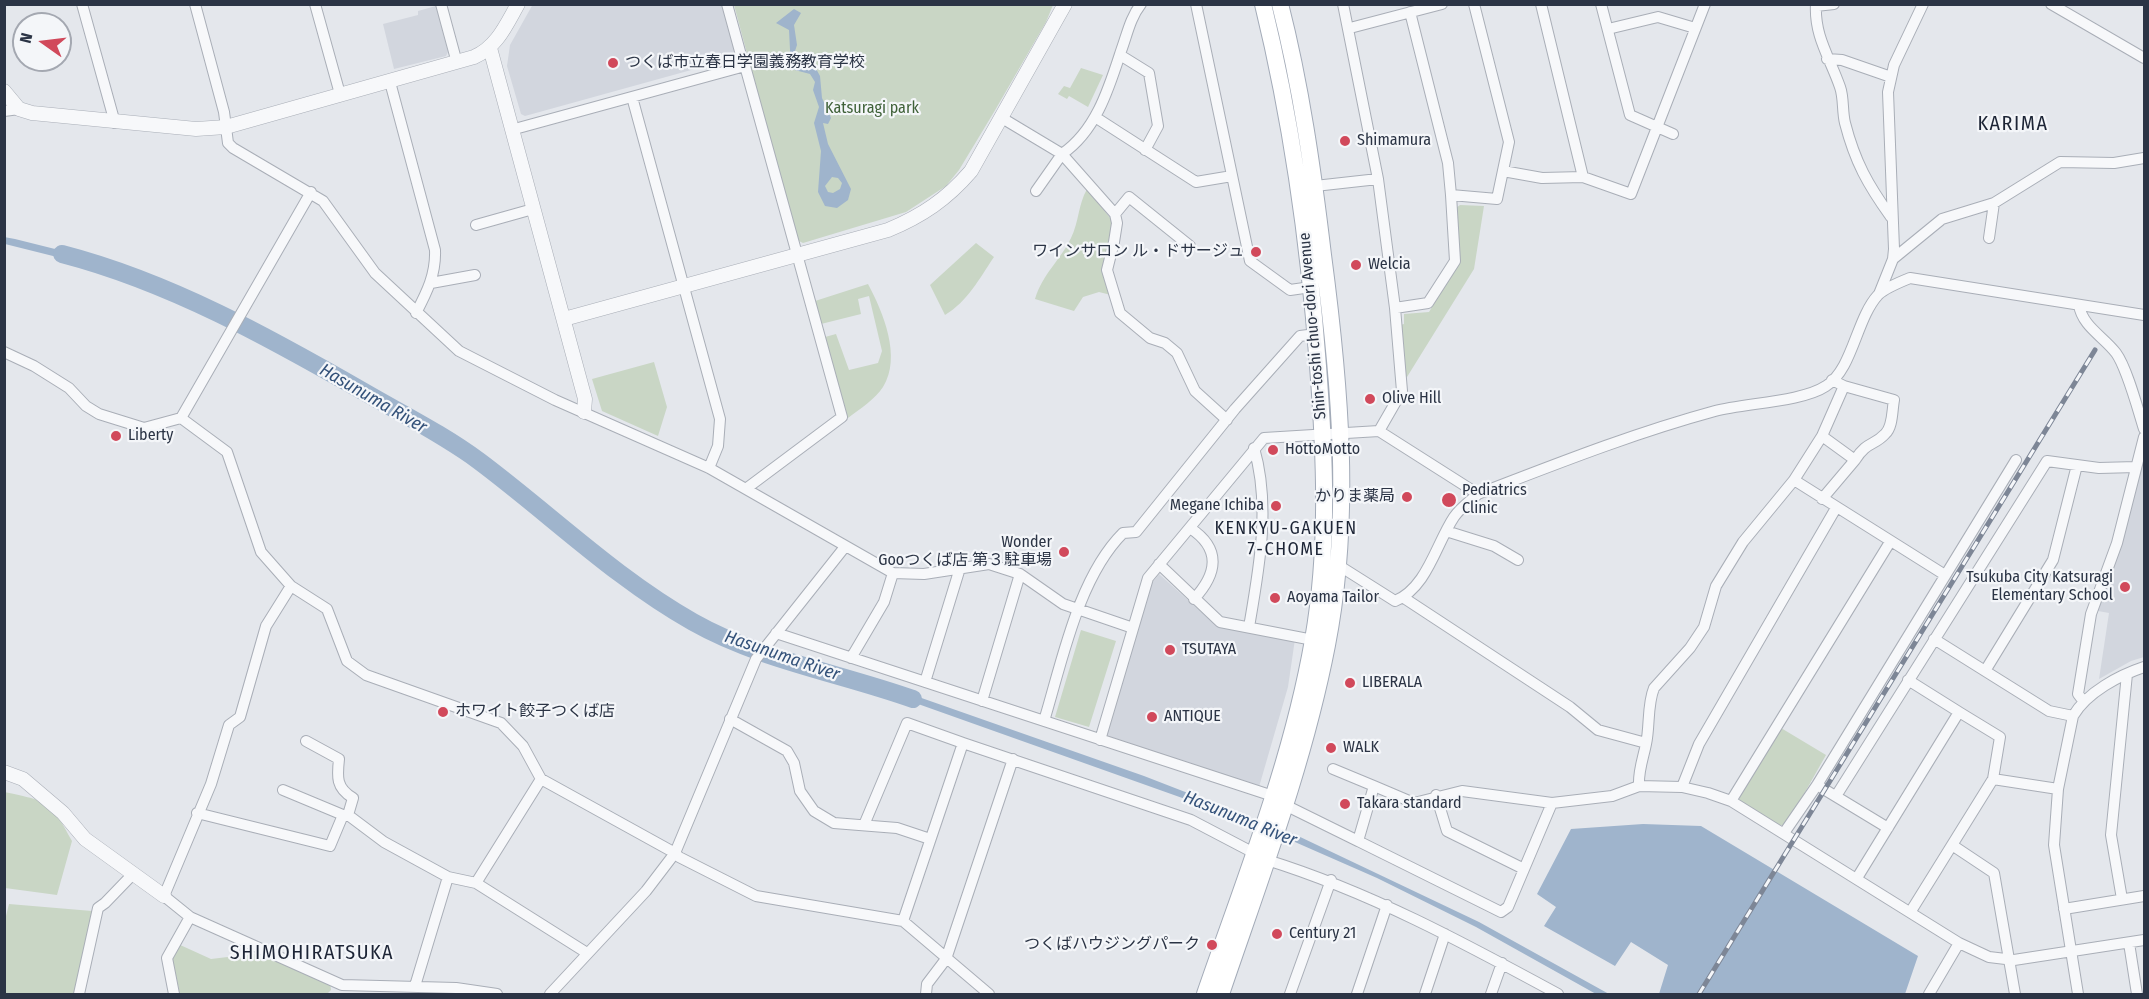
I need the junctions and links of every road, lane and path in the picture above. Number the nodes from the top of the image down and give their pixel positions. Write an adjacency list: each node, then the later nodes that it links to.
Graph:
1 (82, 4): 41 (street)
2 (195, 4): 42 (street)
3 (315, 4): 35 (street)
4 (441, 4): 30 (street)
5 (518, 4): 26 (street)
6 (727, 4): 31 (street)
7 (1065, 4): 40 (street)
8 (1141, 4): 27 (street)
9 (1196, 4): 50 (street)
10 (1263, 4): 69 (main road, Shin-toshi chuo-dori Avenue)
11 (1280, 4): 53 (main road, Shin-toshi chuo-dori Avenue)
12 (1343, 4): 23 (street)
13 (1474, 4): 49 (street)
14 (1541, 4): 51 (street)
15 (1601, 4): 24 (street)
16 (1705, 4): 25 (street)
17 (1834, 4): 21 (street)
18 (1923, 4): 32 (street)
19 (2051, 4): 28 (street)
20 (1435, 5): 22 (street)
21 (1816, 5): 29 (street)
22 (1410, 12): 23 (street); 56 (street)
23 (1350, 28): 52 (street)
24 (1608, 28): 25 (street); 43 (street)
25 (1695, 28): 43 (street)
26 (490, 48): 30 (street); 44 (street)
27 (1120, 55): 39 (street); 46 (street)
28 (2145, 58)
29 (1827, 59): 32 (street); 60 (street)
30 (457, 63): 33 (street)
31 (744, 66): 36 (street); 64 (street)
32 (1891, 77): 60 (street)
33 (390, 82): 35 (street); 67 (street)
34 (4, 91): 37 (street)
35 (340, 94): 42 (street)
36 (632, 97): 44 (street); 68 (street)
37 (19, 109): 38 (street); 41 (street)
38 (4, 111)
39 (1095, 117): 46 (street); 47 (street)
40 (1002, 118): 47 (street); 64 (street)
41 (114, 123): 42 (street)
42 (226, 127): 55 (street)
43 (1658, 127): 45 (street); 51 (street)
44 (511, 130): 58 (street)
45 (1673, 134)
46 (1145, 150): 50 (street)
47 (1062, 154): 54 (street); 59 (street)
48 (2145, 158): 57 (street)
49 (1503, 171): 51 (street); 56 (street)
50 (1232, 176): 69 (street)
51 (1583, 177)
52 (1378, 179): 53 (street); 72 (street)
53 (1315, 186): 85 (main road, Shin-toshi chuo-dori Avenue)
54 (1036, 190)
55 (311, 192): 73 (street); 81 (street)
56 (1451, 195): 72 (street)
57 (1994, 203): 62 (street); 65 (street)
58 (533, 209): 61 (street); 75 (street)
59 (1115, 214): 63 (street); 82 (street)
60 (1892, 217): 65 (street)
61 (476, 225)
62 (1989, 238)
63 (1190, 246)
64 (797, 255): 68 (street); 95 (street)
65 (1893, 259): 70 (street)
66 (475, 275): 67 (street)
67 (431, 283): 73 (street)
68 (682, 286): 75 (street); 93 (street)
69 (1311, 287): 76 (main road, Shin-toshi chuo-dori Avenue)
70 (1878, 294): 71 (street); 78 (street)
71 (2079, 305): 74 (street); 83 (street)
72 (1395, 308): 84 (street)
73 (416, 313): 80 (street)
74 (2145, 315)
75 (564, 319): 80 (street)
76 (1316, 334): 82 (street); 85 (main road, Shin-toshi chuo-dori Avenue)
77 (4, 352): 81 (street)
78 (1832, 380): 79 (street); 96 (street)
79 (1844, 386): 86 (street); 89 (street)
80 (584, 412): 93 (street)
81 (181, 418): 110 (street)
82 (1227, 420): 113 (street)
83 (2145, 429)
84 (1379, 432): 85 (street); 96 (street)
85 (1332, 435): 88 (street); 105 (main road, Shin-toshi chuo-dori Avenue); 117 (main road, Shin-toshi chuo-dori Avenue)
86 (1822, 436): 89 (street); 94 (street)
87 (2145, 437): 92 (street)
88 (1254, 448): 99 (street); 114 (street)
89 (1855, 460): 97 (street)
90 (2016, 460): 109 (street)
91 (2077, 465): 92 (street); 118 (street); 121 (street)
92 (2136, 467): 126 (street)
93 (709, 468): 95 (street)
94 (1794, 480): 97 (street); 134 (street)
95 (747, 488): 102 (street)
96 (1478, 494): 100 (street)
97 (1822, 499): 98 (street)
98 (1836, 508): 101 (street); 143 (street)
99 (1190, 528): 104 (street); 112 (street)
100 (1446, 531): 103 (street); 111 (street)
101 (1890, 542): 109 (street); 148 (street)
102 (844, 548): 107 (street); 116 (street)
103 (1518, 560)
104 (1160, 564): 112 (street); 115 (street)
105 (1338, 565): 111 (street); 150 (main road, Shin-toshi chuo-dori Avenue)
106 (960, 568): 107 (street); 108 (street); 124 (street)
107 (893, 573): 119 (street)
108 (1020, 574): 113 (street); 125 (street)
109 (1945, 575): 140 (street)
110 (291, 586): 138 (street); 151 (street)
111 (1404, 598): 134 (street)
112 (1194, 599): 114 (street)
113 (1078, 610): 115 (street); 130 (street)
114 (1249, 627): 117 (street)
115 (1133, 628): 131 (street)
116 (773, 637): 119 (street); 129 (street)
117 (1313, 639): 150 (main road, Shin-toshi chuo-dori Avenue)
118 (1934, 639): 121 (street); 123 (street)
119 (851, 658): 124 (street)
120 (2145, 667): 122 (street)
121 (1984, 671): 128 (street)
122 (2127, 674): 126 (street); 169 (street)
123 (1908, 680): 127 (street); 147 (street)
124 (925, 682): 125 (street)
125 (982, 701): 130 (street)
126 (2084, 702): 128 (street)
127 (1959, 712): 139 (street); 154 (street)
128 (2073, 716): 144 (street)
129 (730, 719): 153 (street); 160 (street)
130 (1044, 721): 131 (street)
131 (1100, 740): 150 (street)
132 (306, 741): 152 (street)
133 (963, 743): 135 (street); 153 (street); 156 (street)
134 (1646, 743): 142 (street)
135 (1013, 759): 159 (street); 181 (street)
136 (1333, 769): 141 (street)
137 (4, 772): 162 (street)
138 (541, 779): 160 (street); 166 (street)
139 (1993, 780): 144 (street); 158 (street)
140 (1817, 785): 147 (street); 155 (street)
141 (1374, 786): 146 (street); 157 (street)
142 (1639, 786): 143 (street); 149 (street)
143 (1682, 787): 148 (street)
144 (2058, 789): 171 (street)
145 (283, 790): 152 (street)
146 (1436, 795): 149 (street); 161 (street)
147 (1836, 796): 154 (street)
148 (1731, 801): 155 (street)
149 (1552, 803): 161 (street)
150 (1276, 807): 157 (street); 159 (main road, Shin-toshi chuo-dori Avenue)
151 (197, 813): 152 (street); 167 (street)
152 (345, 815): 163 (street)
153 (864, 825): 156 (street)
154 (1888, 828): 164 (street)
155 (1784, 833): 164 (street)
156 (930, 839): 174 (street)
157 (1358, 841): 161 (street)
158 (1952, 845): 172 (street); 182 (street)
159 (1262, 850): 165 (street); 194 (main road, Shin-toshi chuo-dori Avenue); 195 (main road, Shin-toshi chuo-dori Avenue)
160 (675, 853): 174 (street); 180 (street)
161 (1524, 869)
162 (133, 874): 167 (street); 187 (street)
163 (448, 877): 166 (street); 185 (street)
164 (1857, 878): 172 (street)
165 (1331, 880): 170 (street); 196 (street)
166 (476, 883): 180 (street)
167 (164, 896): 173 (street)
168 (2145, 896): 169 (street)
169 (2122, 899): 171 (street)
170 (1387, 905): 175 (street); 197 (street)
171 (2064, 909): 179 (street)
172 (1911, 911): 178 (street)
173 (190, 917): 184 (street); 188 (street)
174 (903, 921): 181 (street)
175 (1445, 934): 183 (street); 198 (street)
176 (2145, 940): 177 (street)
177 (2129, 942): 179 (street); 204 (street)
178 (1959, 943): 182 (street); 201 (street)
179 (2072, 952): 182 (street); 203 (street)
180 (587, 953): 191 (street)
181 (946, 958): 192 (street); 193 (street)
182 (2009, 960): 202 (street)
183 (1502, 963): 199 (street); 200 (street)
184 (342, 985): 185 (street); 189 (street)
185 (415, 986): 186 (street)
186 (457, 991): 190 (street)
187 (79, 994)
188 (174, 994)
189 (335, 994)
190 (497, 994)
191 (550, 994)
192 (927, 994)
193 (989, 994)
194 (1205, 994)
195 (1221, 994)
196 (1290, 994)
197 (1357, 994)
198 (1425, 994)
199 (1491, 994)
200 (1558, 994)
201 (1929, 994)
202 (2015, 994)
203 (2079, 994)
204 (2137, 994)

